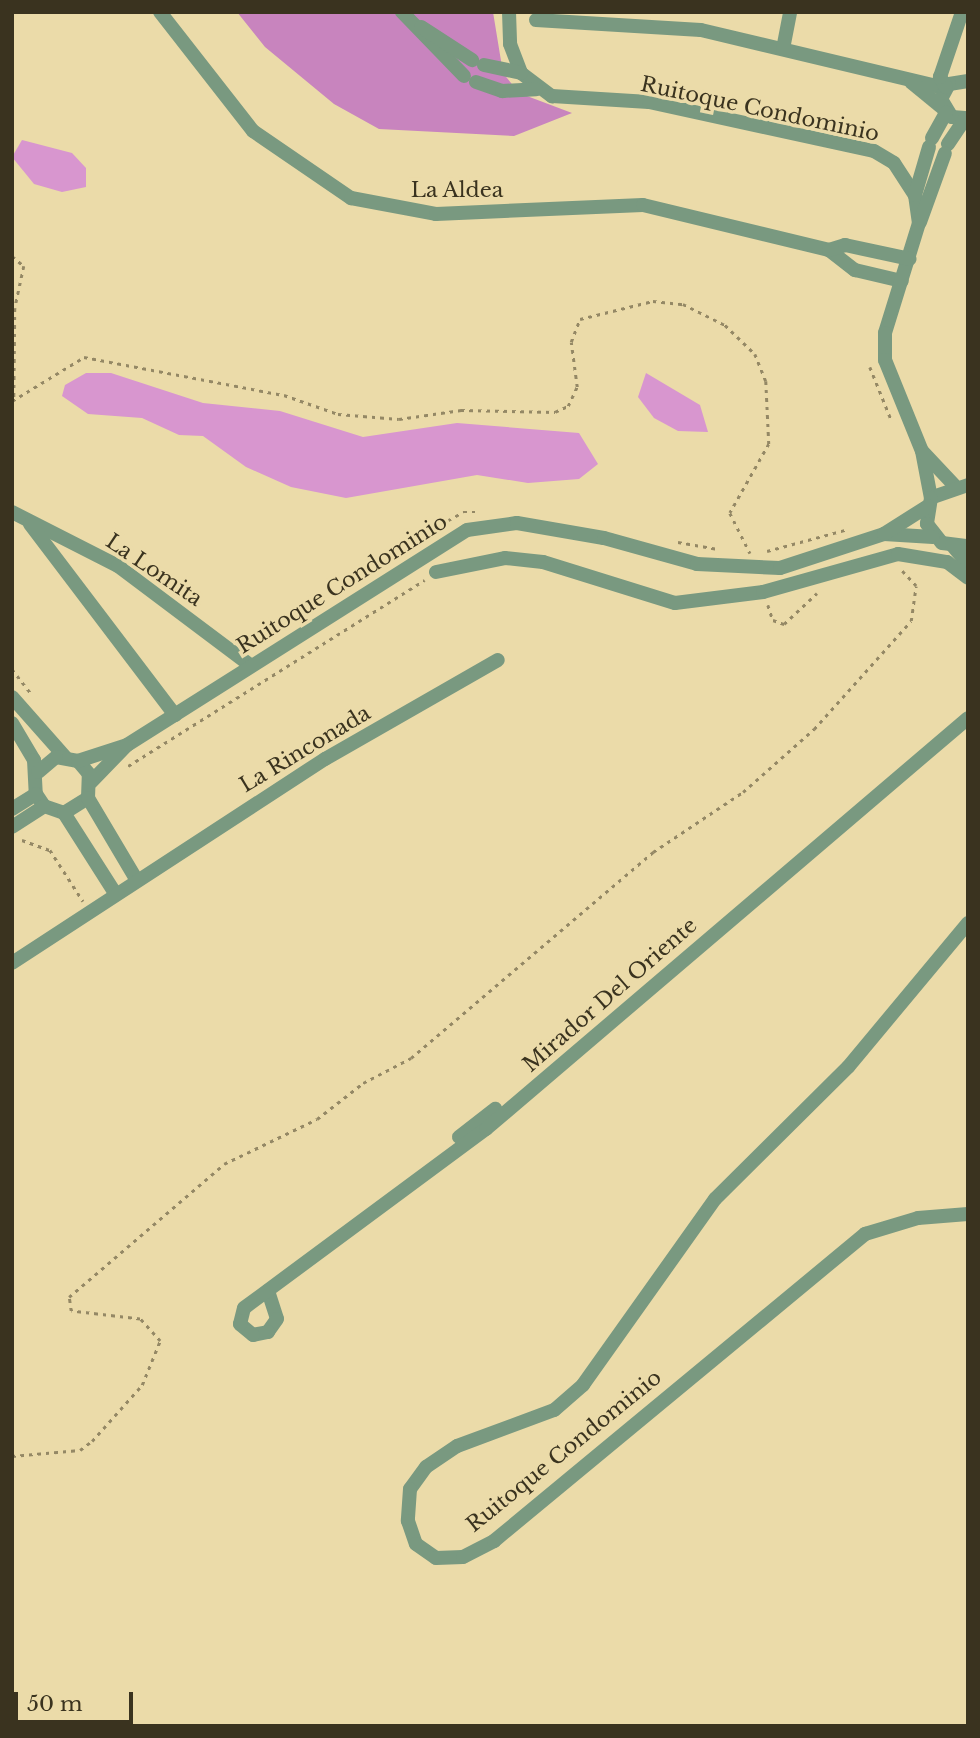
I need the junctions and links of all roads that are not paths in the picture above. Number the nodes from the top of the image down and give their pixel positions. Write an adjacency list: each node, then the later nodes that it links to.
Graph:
1 (160, 12): 16 (street, La Aldea)
2 (509, 12): 8 (street)
3 (790, 12): 7 (street)
4 (962, 12): 10 (street)
5 (405, 16): 8 (street); 11 (street, Ruitoque Condominio)
6 (536, 20): 7 (street)
7 (783, 49): 9 (street)
8 (521, 72): 11 (street)
9 (911, 82): 10 (street); 12 (street)
10 (954, 84): 12 (street)
11 (536, 89): 14 (street, Ruitoque Condominio)
12 (945, 111): 13 (street); 14 (street, Ruitoque Condominio)
13 (966, 119): 15 (street, Ruitoque Condominio)
14 (915, 195): 15 (street, Ruitoque Condominio)
15 (919, 223): 17 (street, Ruitoque Condominio)
16 (829, 250): 17 (street, La Aldea); 18 (street, La Aldea)
17 (910, 259): 18 (street, Ruitoque Condominio)
18 (902, 281): 19 (street, Ruitoque Condominio)
19 (922, 451): 20 (street, Ruitoque Condominio); 21 (street, Ruitoque Condominio)
20 (961, 485): 21 (street, Ruitoque Condominio)
21 (929, 502): 24 (street, Ruitoque Condominio); 25 (street, Ruitoque Condominio)
22 (12, 512): 23 (street, La Lomita)
23 (27, 520): 32 (street, La Lomita); 35 (street, La Lomita)
24 (884, 534): 25 (street, Ruitoque Condominio); 32 (street, Ruitoque Condominio)
25 (933, 537): 26 (street, Ruitoque Condominio)
26 (952, 545): 27 (street, Ruitoque Condominio); 28 (street, Ruitoque Condominio)
27 (968, 546)
28 (968, 564)
29 (436, 572): 30 (street)
30 (968, 578)
31 (498, 660): 47 (street, La Rinconada)
32 (251, 666): 35 (street, Ruitoque Condominio)
33 (12, 697): 39 (street)
34 (968, 706): 53 (street)
35 (175, 715): 38 (street, Ruitoque Condominio)
36 (968, 718): 52 (street, Mirador Del Oriente)
37 (12, 723): 40 (street)
38 (127, 745): 39 (street, Ruitoque Condominio); 41 (street, Ruitoque Condominio)
39 (71, 759): 40 (street, Ruitoque Condominio); 41 (street)
40 (38, 772): 43 (street)
41 (91, 782): 42 (street)
42 (88, 798): 45 (street); 47 (street)
43 (40, 800): 44 (street); 45 (street); 46 (street)
44 (12, 809)
45 (64, 813): 48 (street)
46 (12, 827)
47 (136, 879): 48 (street, La Rinconada)
48 (115, 893): 50 (street, La Rinconada)
49 (968, 923): 51 (street, Ruitoque Condominio)
50 (12, 962)
51 (968, 1214)
52 (268, 1291): 53 (street, Mirador Del Oriente); 53 (street)
53 (238, 1316)

